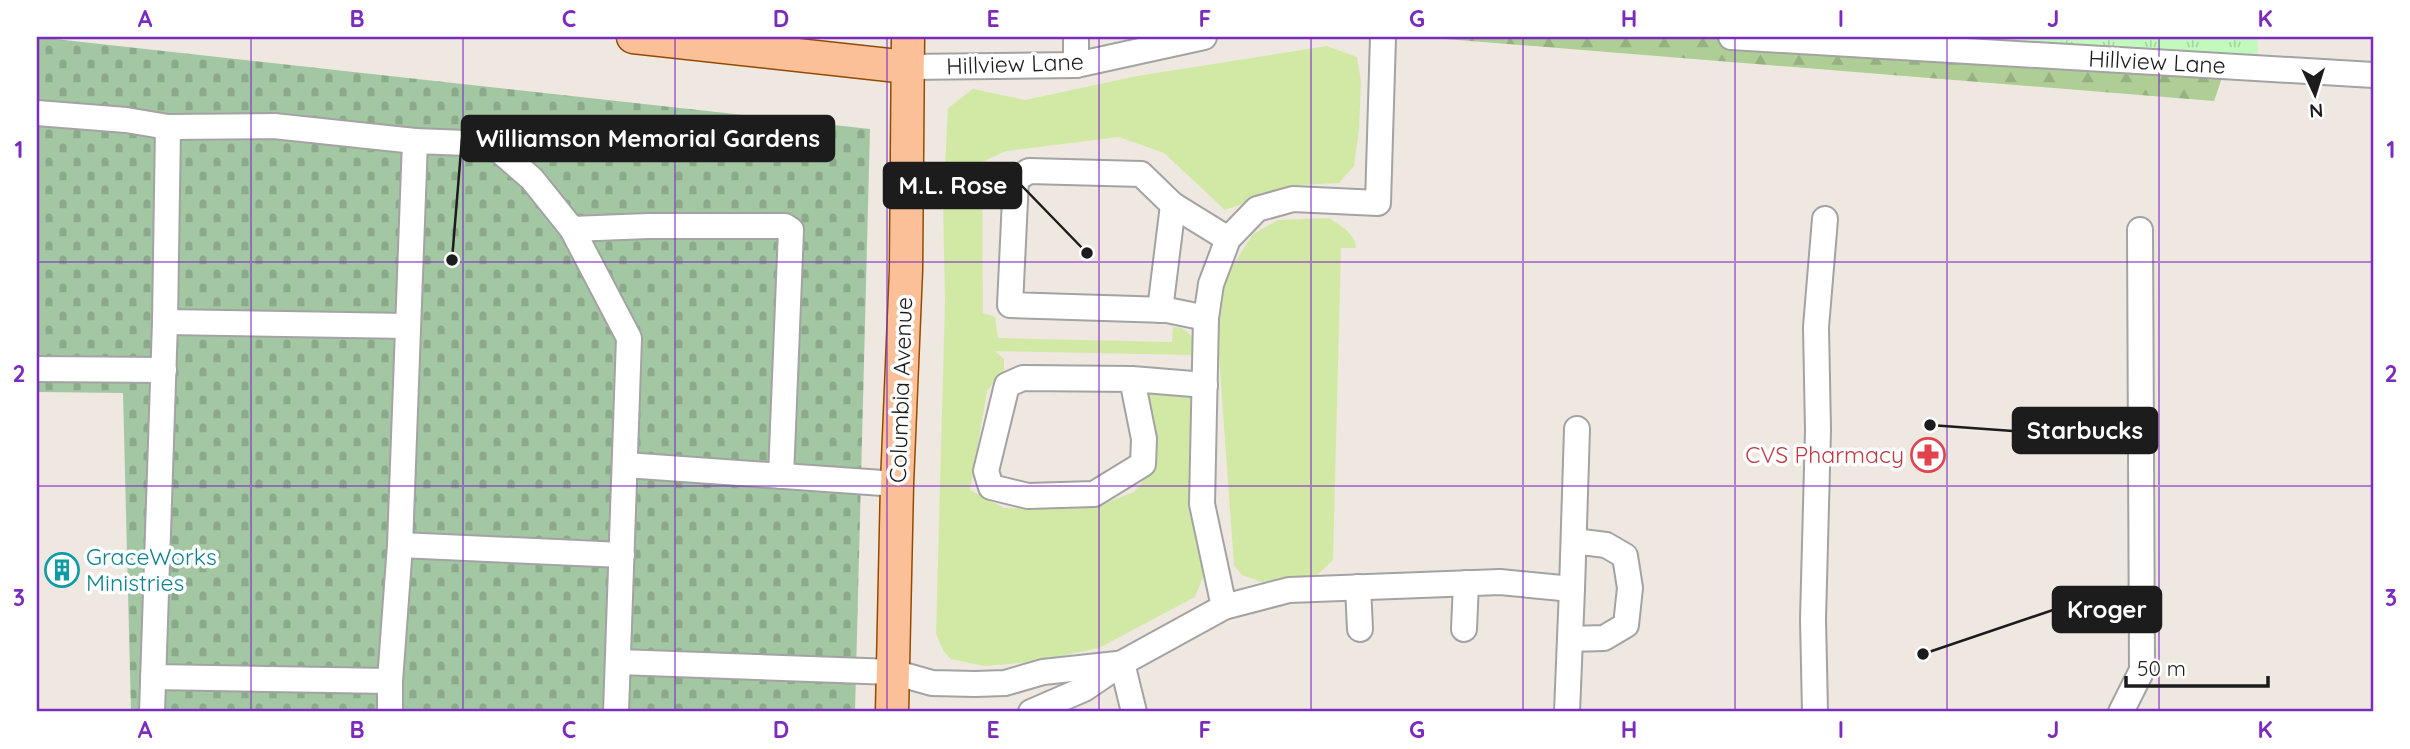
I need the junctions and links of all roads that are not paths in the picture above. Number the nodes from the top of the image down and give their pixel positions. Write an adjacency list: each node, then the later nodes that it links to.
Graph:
1 (633, 37): 6 (main road)
2 (1076, 37): 7 (street)
3 (1204, 37): 7 (street, Hillview Lane)
4 (1383, 37): 16 (street)
5 (1731, 37): 8 (street, Hillview Lane)
6 (907, 52): 7 (street, Hillview Lane); 28 (main road, Columbia Avenue)
7 (1076, 65)
8 (2373, 75)
9 (37, 113): 10 (street)
10 (168, 127): 11 (street); 19 (street)
11 (415, 141): 14 (street); 20 (street)
12 (1173, 205): 16 (street); 17 (street); 17 (street)
13 (1825, 219): 51 (street)
14 (572, 229): 26 (street); 27 (street)
15 (2140, 230): 52 (street)
16 (1228, 239): 18 (street)
17 (1160, 310): 18 (street)
18 (1206, 318): 24 (street)
19 (165, 322): 20 (street); 22 (street)
20 (408, 326): 30 (street)
21 (37, 369): 22 (street)
22 (164, 370): 42 (street)
23 (1132, 379): 23 (street); 24 (street)
24 (1205, 385): 35 (street)
25 (1577, 429): 29 (street)
26 (625, 465): 27 (street); 31 (street)
27 (781, 476): 28 (street)
28 (897, 484): 41 (main road, Columbia Avenue)
29 (1574, 541): 34 (street); 38 (street)
30 (400, 545): 31 (street); 43 (street)
31 (622, 555): 39 (street)
32 (1466, 583): 33 (street); 34 (street); 37 (street)
33 (1358, 587): 35 (street); 36 (street)
34 (1572, 589): 38 (street)
35 (1224, 607): 40 (street)
36 (1360, 629)
37 (1464, 629)
38 (1570, 639): 50 (street)
39 (619, 662): 41 (street); 46 (street)
40 (1122, 663): 41 (street); 48 (street); 49 (street)
41 (893, 672): 47 (main road, Columbia Avenue)
42 (153, 677): 43 (street); 44 (street)
43 (390, 681): 45 (street)
44 (152, 712)
45 (390, 712)
46 (616, 712)
47 (892, 712)
48 (1031, 712)
49 (1134, 712)
50 (1567, 712)
51 (1815, 712)
52 (2121, 712)

